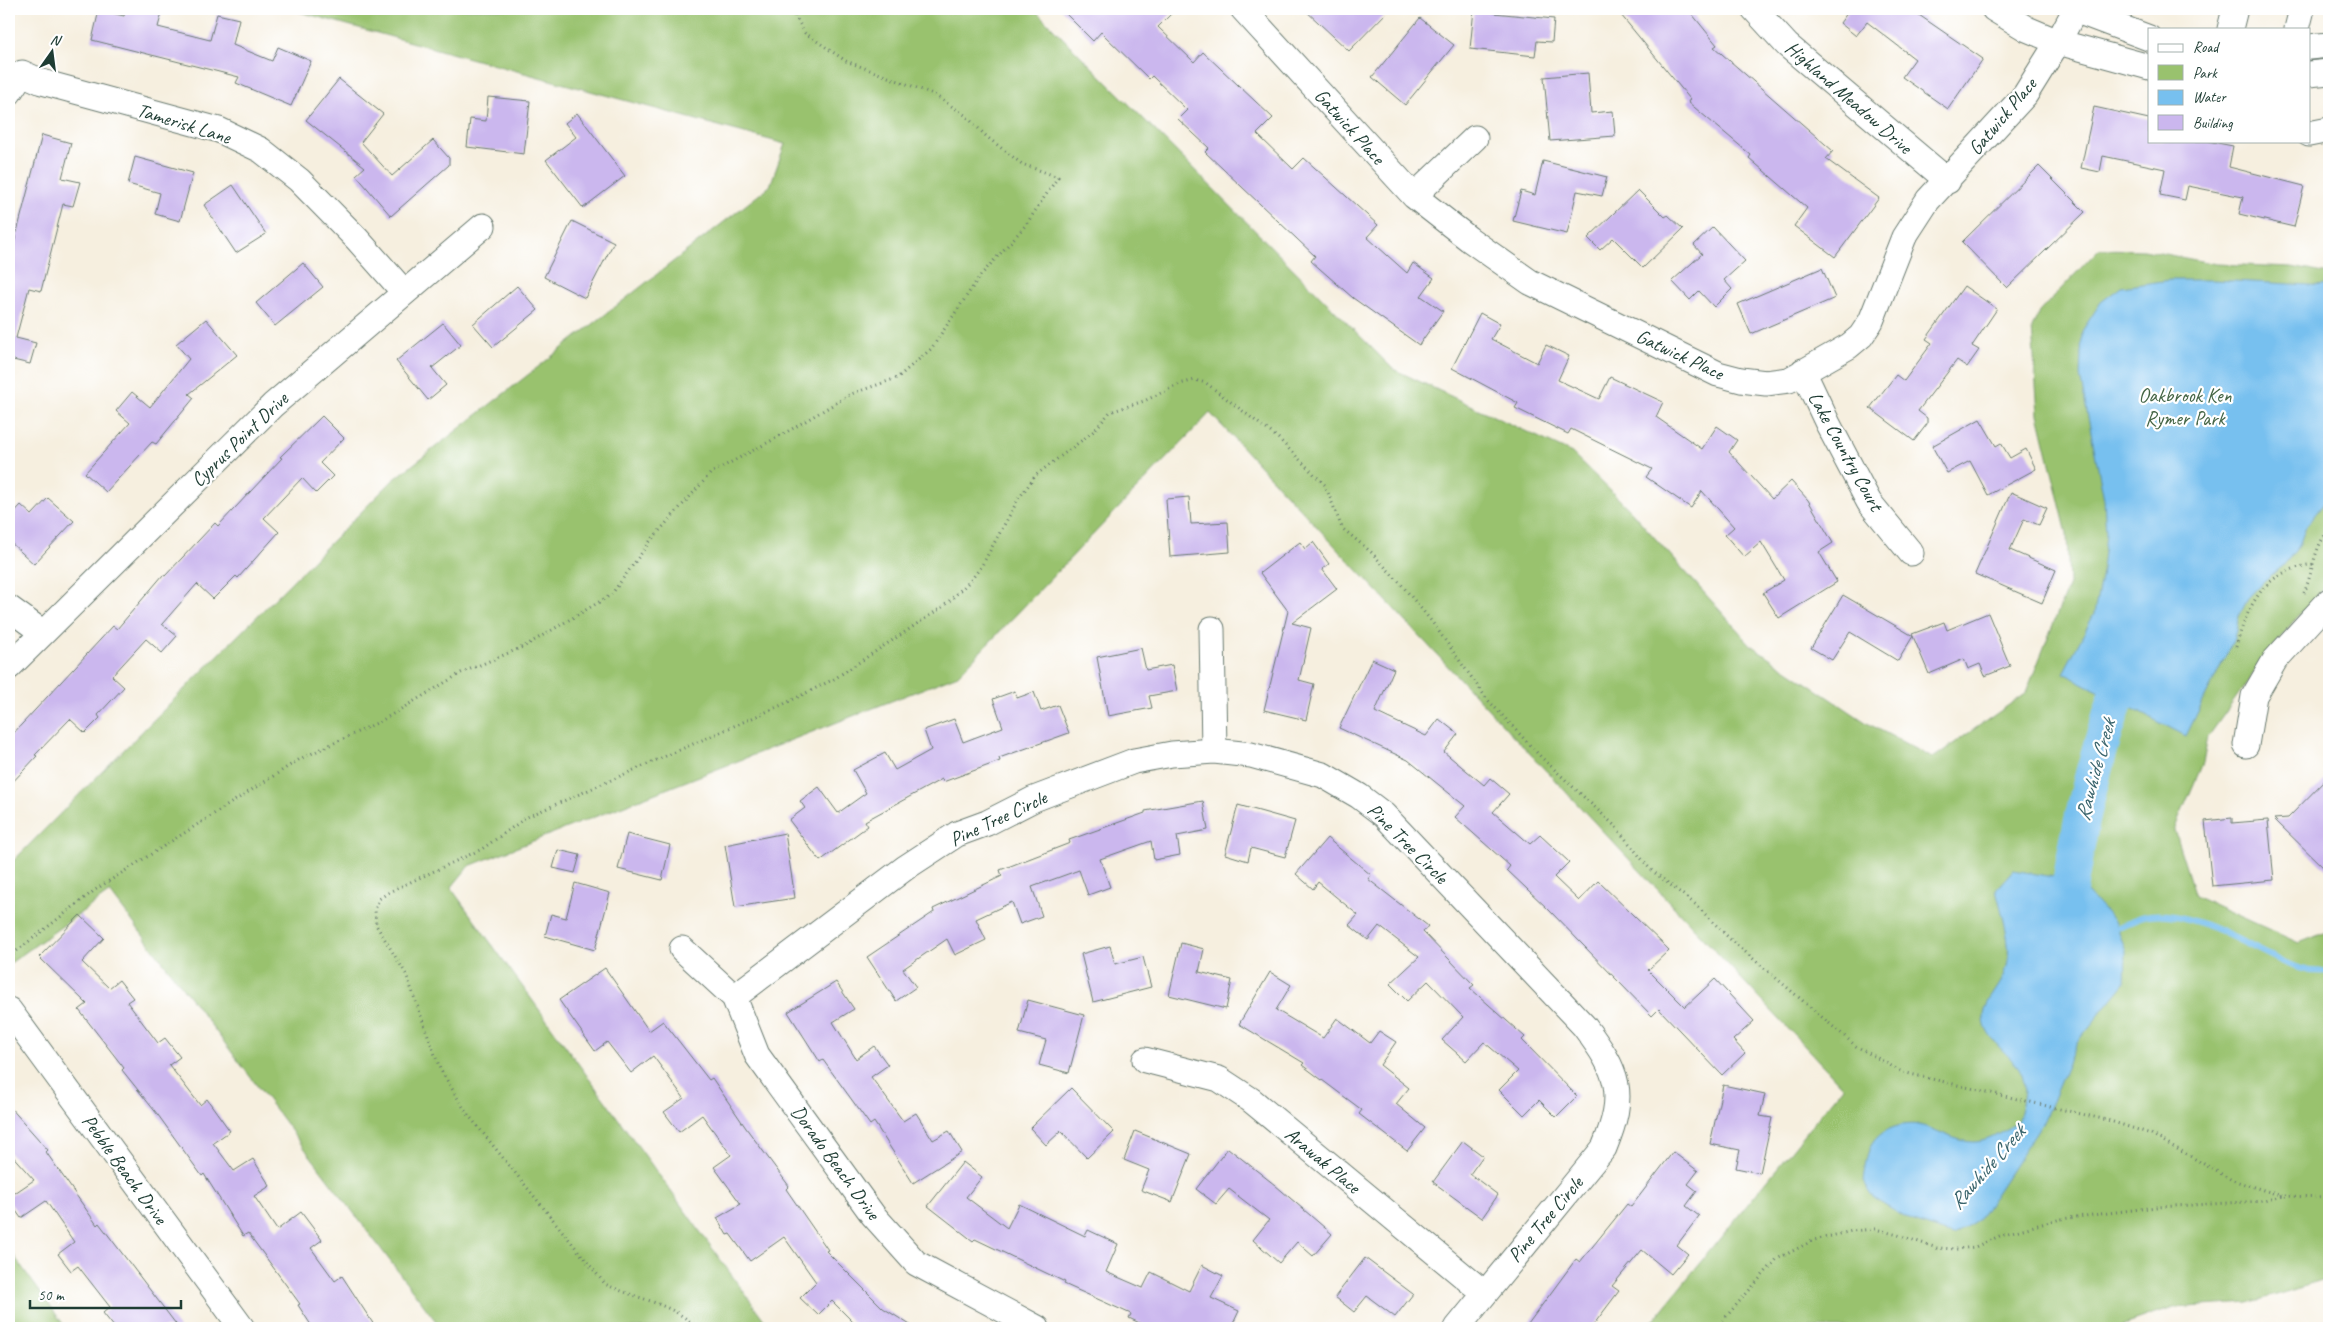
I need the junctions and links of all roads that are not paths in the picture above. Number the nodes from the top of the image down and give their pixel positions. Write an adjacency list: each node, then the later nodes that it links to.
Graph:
1 (1243, 9): 21 (street, Gatwick Place)
2 (1754, 9): 20 (street, Highland Meadow Drive)
3 (1994, 9): 10 (street)
4 (2073, 9): 9 (street); 10 (street, Gatwick Place)
5 (2235, 9): 7 (street)
6 (2302, 9): 8 (street)
7 (2230, 28)
8 (2297, 28)
9 (2148, 38)
10 (2058, 42): 13 (street); 20 (street, Gatwick Place)
11 (2329, 45): 12 (street)
12 (2310, 47)
13 (2148, 67)
14 (2329, 72): 15 (street)
15 (2310, 74)
16 (9, 93): 23 (street, Tamerisk Lane)
17 (2329, 130): 18 (street)
18 (2310, 134)
19 (1475, 138): 21 (street)
20 (1948, 181): 24 (street, Gatwick Place)
21 (1414, 196): 24 (street, Gatwick Place)
22 (483, 226): 23 (street, Cyprus Point Drive)
23 (404, 292): 29 (street, Cyprus Point Drive)
24 (1803, 371): 25 (street, Lake Country Court)
25 (1911, 553)
26 (2329, 600): 31 (street)
27 (9, 608): 29 (street)
28 (1212, 629): 32 (street)
29 (42, 632): 30 (street, Cyprus Point Drive)
30 (9, 667)
31 (2246, 745)
32 (1214, 751): 34 (street, Pine Tree Circle); 37 (street, Pine Tree Circle)
33 (682, 949): 34 (street, Dorado Beach Drive)
34 (734, 997): 39 (street, Dorado Beach Drive)
35 (9, 1010): 38 (street, Pebble Beach Drive)
36 (1146, 1060): 37 (street, Arawak Place)
37 (1484, 1293): 40 (street, Pine Tree Circle)
38 (242, 1328)
39 (1037, 1328)
40 (1457, 1328)

